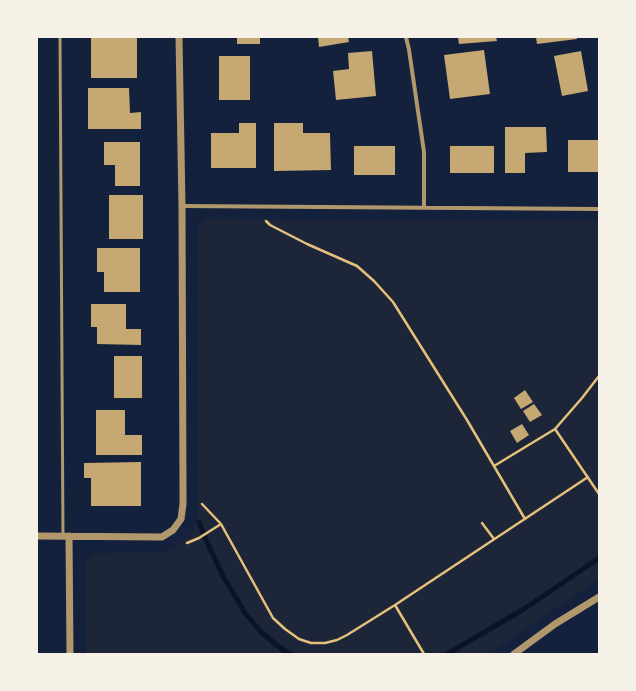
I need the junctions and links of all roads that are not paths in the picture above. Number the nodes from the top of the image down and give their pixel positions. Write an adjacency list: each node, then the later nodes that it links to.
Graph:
1 (60, 37): 8 (lane)
2 (179, 37): 4 (street)
3 (406, 37): 5 (street)
4 (182, 206): 5 (street); 8 (street)
5 (424, 208): 6 (street)
6 (599, 209)
7 (37, 536): 8 (street)
8 (66, 536): 10 (street)
9 (599, 598): 11 (street)
10 (70, 654)
11 (514, 654)

